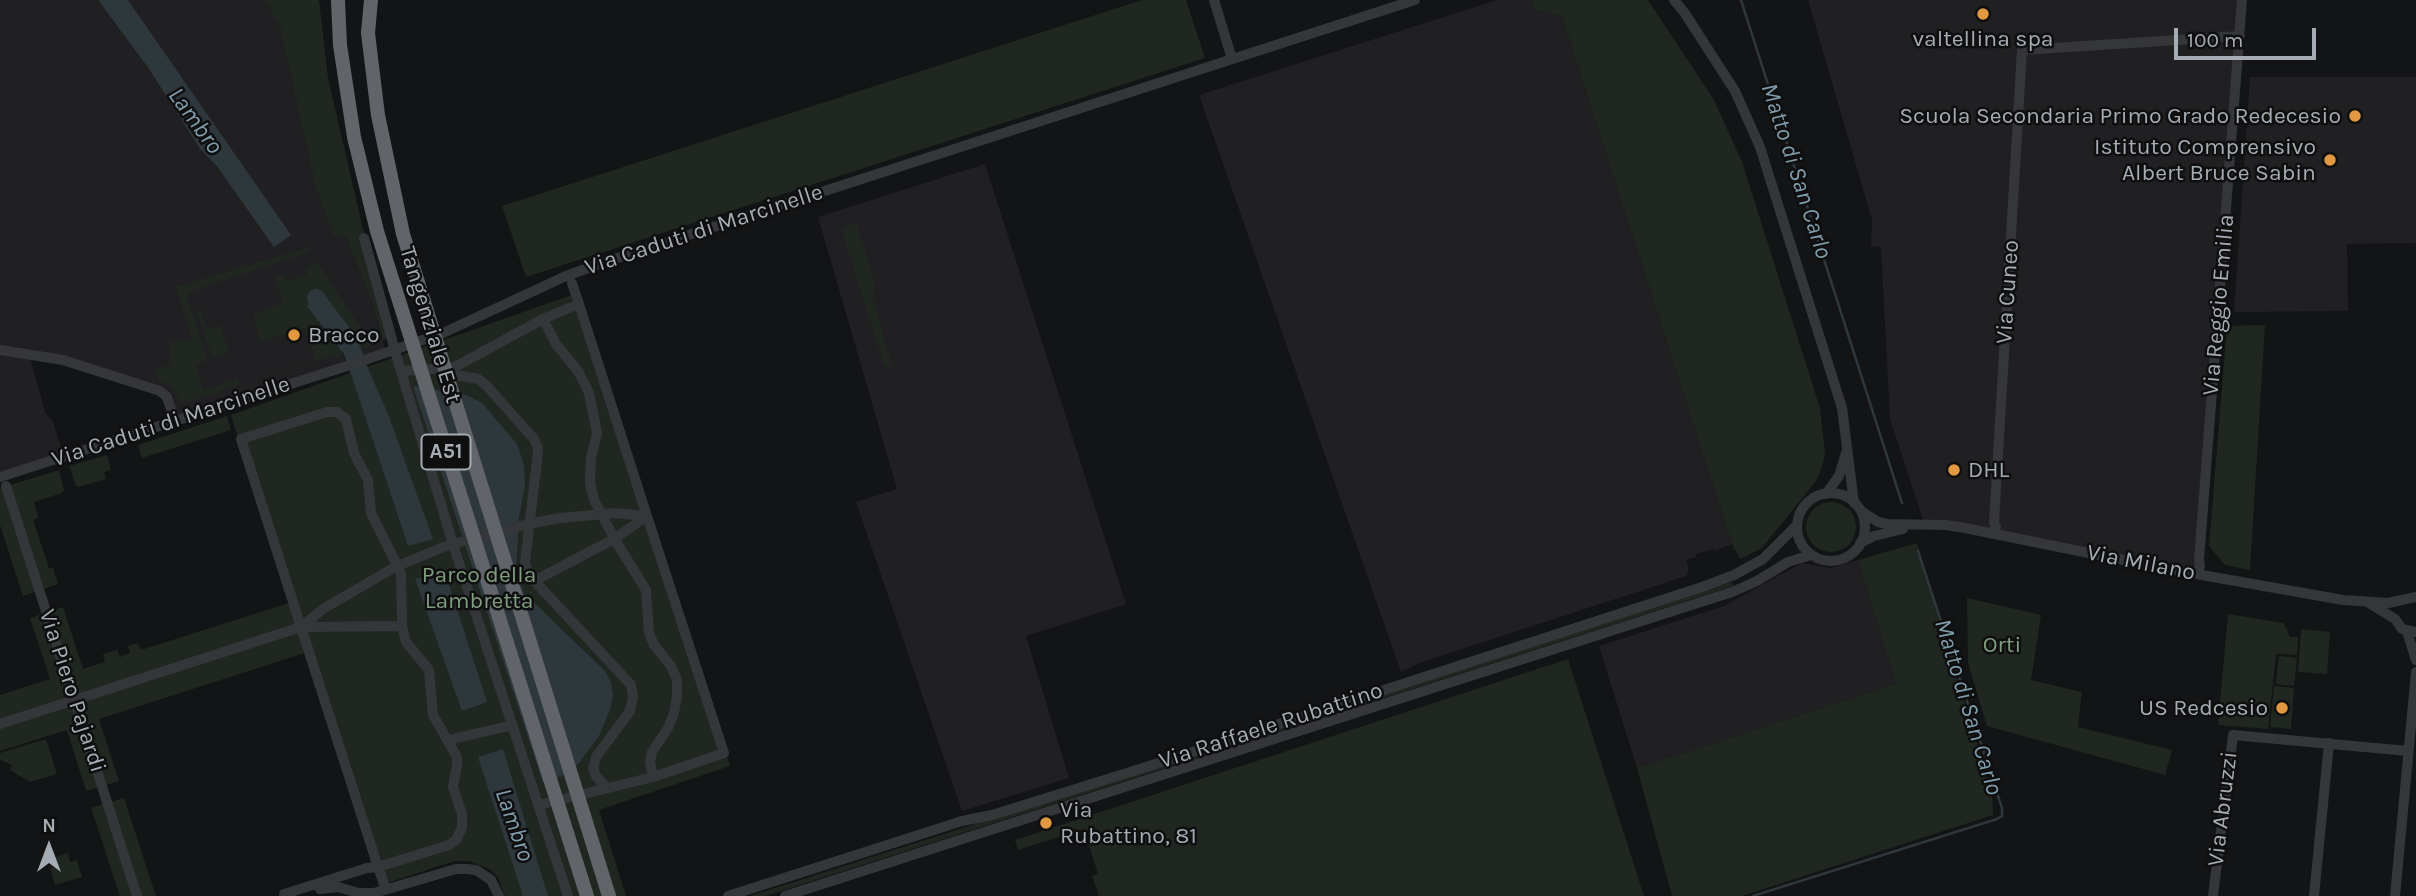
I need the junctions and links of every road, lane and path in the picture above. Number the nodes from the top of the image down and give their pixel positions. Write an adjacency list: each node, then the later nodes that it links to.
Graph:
1 (338, 0): 65 (highway, Tangenziale Est / A51, bridge)
2 (366, 0): 10 (highway, Tangenziale Est / A51)
3 (372, 0): 10 (highway)
4 (1214, 0): 12 (street)
5 (1415, 0): 12 (street, Via Caduti di Marcinelle)
6 (1674, 0): 9 (street)
7 (1680, 0): 9 (street)
8 (2242, 0): 11 (street, Via Reggio Emilia)
9 (1684, 12): 22 (street)
10 (368, 33): 66 (highway, Tangenziale Est / A51, bridge)
11 (2240, 36): 32 (street, Via Cuneo); 38 (street, Via Reggio Emilia)
12 (1232, 59): 18 (street, Via Caduti di Marcinelle)
13 (363, 238): 18 (street)
14 (572, 283): 15 (street)
15 (579, 304): 16 (street); 28 (street)
16 (543, 319): 19 (street); 27 (street)
17 (0, 350): 21 (street)
18 (395, 350): 20 (street); 21 (street, Via Caduti di Marcinelle)
19 (453, 368): 20 (street); 29 (street)
20 (401, 371): 34 (street)
21 (175, 421): 23 (street, Via Caduti di Marcinelle)
22 (1847, 449): 25 (street); 26 (street)
23 (0, 477)
24 (6, 486): 49 (street, Via Piero Pajardi)
25 (1826, 494): 26 (street); 30 (street, Via Raffaele Rubattino)
26 (1858, 507): 31 (street, Via Milano); 35 (street)
27 (600, 515): 28 (street); 29 (street); 33 (street)
28 (647, 516): 33 (street); 55 (street)
29 (528, 524): 34 (street, bridge); 39 (street)
30 (1797, 525): 36 (street); 67 (street, Via Raffaele Rubattino)
31 (1914, 526): 32 (street, Via Milano); 35 (street, Via Milano)
32 (1992, 533): 38 (street, Via Milano)
33 (614, 539): 39 (street); 55 (street)
34 (456, 544): 37 (street); 51 (street)
35 (1860, 544): 36 (street, Via Raffaele Rubattino)
36 (1811, 555): 68 (street, Via Raffaele Rubattino)
37 (398, 565): 44 (street); 45 (street); 45 (street)
38 (2197, 574): 42 (street, Via Milano)
39 (534, 581): 56 (street)
40 (2416, 587): 41 (street)
41 (2407, 599): 42 (street); 43 (street)
42 (2368, 603): 43 (street)
43 (2395, 619): 46 (street)
44 (402, 626): 45 (street); 52 (street)
45 (299, 628): 49 (street); 58 (street)
46 (2411, 632): 47 (street)
47 (2416, 660)
48 (2416, 671): 54 (street)
49 (75, 700): 50 (street); 61 (street, Via Piero Pajardi)
50 (0, 724)
51 (513, 725): 52 (street); 57 (street)
52 (448, 740): 58 (street)
53 (2329, 743): 54 (street, Via Abruzzi); 69 (street, Via Abruzzi); 70 (street)
54 (2408, 751): 71 (street)
55 (653, 777): 56 (street)
56 (607, 788): 57 (street)
57 (539, 805): 64 (street)
58 (378, 867): 59 (street); 60 (street)
59 (384, 884)
60 (284, 894)
61 (137, 896)
62 (296, 896): 63 (street)
63 (499, 896)
64 (568, 896)
65 (587, 896)
66 (609, 896)
67 (728, 896)
68 (785, 896)
69 (2213, 896)
70 (2314, 896)
71 (2395, 896)

